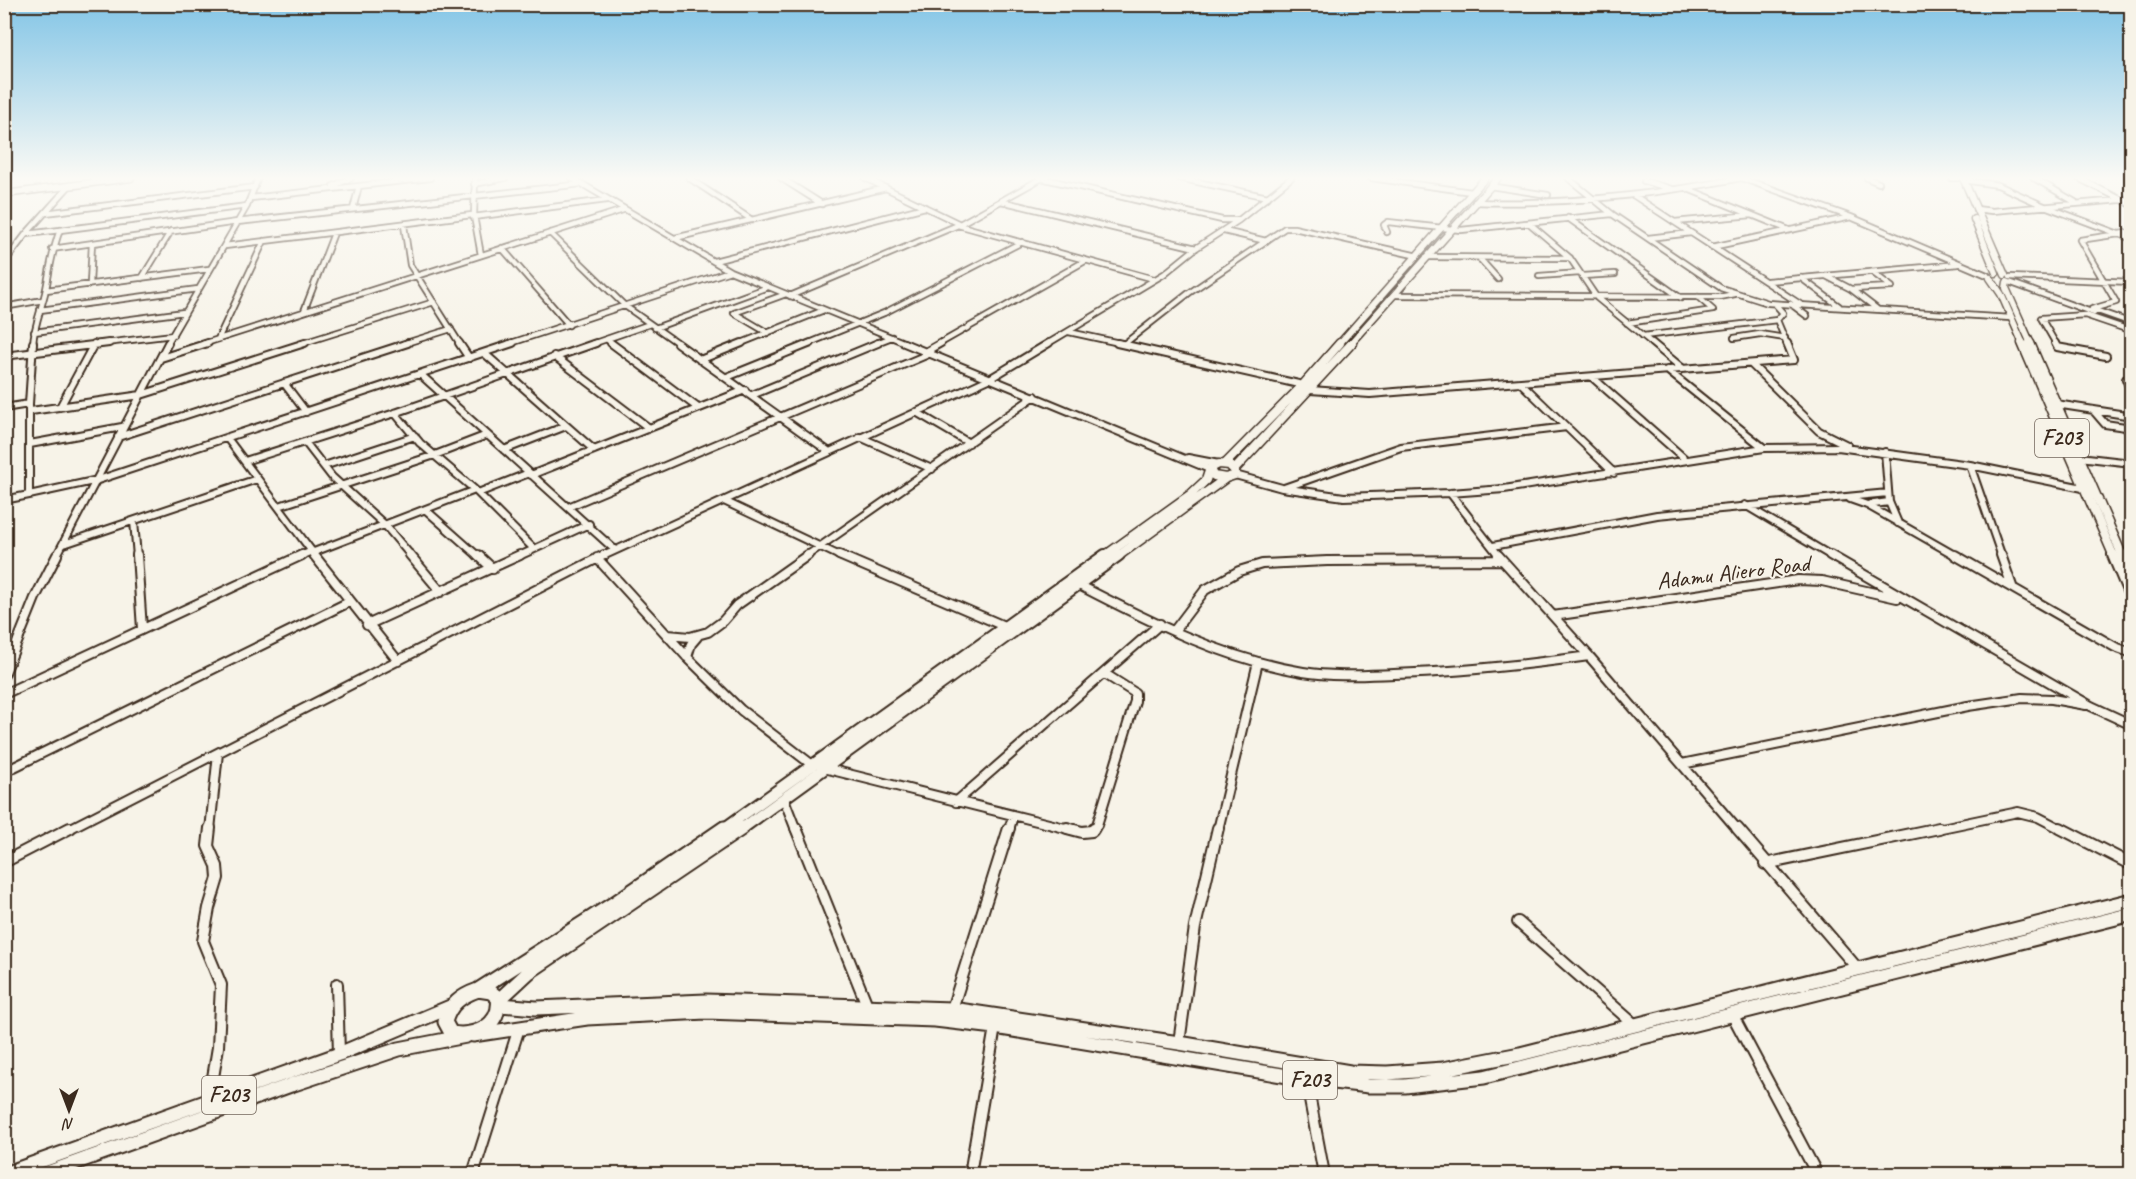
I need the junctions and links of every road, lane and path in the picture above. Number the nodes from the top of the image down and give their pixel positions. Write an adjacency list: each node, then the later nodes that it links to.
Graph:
1 (34, 233): 32 (street)
2 (59, 233): 45 (street)
3 (158, 233): 40 (street)
4 (170, 233): 63 (street)
5 (231, 233): 41 (street)
6 (334, 233): 37 (street); 94 (street)
7 (404, 233): 60 (street)
8 (476, 233): 46 (street)
9 (550, 233): 43 (street); 87 (street)
10 (666, 233): 34 (street)
11 (696, 233): 34 (street)
12 (823, 233): 50 (street)
13 (939, 233): 77 (street)
14 (989, 233): 39 (street)
15 (1134, 233): 44 (street)
16 (1220, 233): 44 (street)
17 (1239, 233): 38 (street)
18 (1278, 233): 38 (street)
19 (1316, 233): 47 (street)
20 (1438, 233): 47 (main road)
21 (1448, 233): 47 (main road)
22 (1541, 233): 48 (street)
23 (1589, 233): 81 (street)
24 (1642, 233): 33 (street)
25 (1691, 233): 33 (street); 42 (street)
26 (1775, 233): 42 (street)
27 (1894, 233): 35 (street)
28 (1895, 233): 35 (street)
29 (1977, 233): 59 (main road, F203)
30 (1987, 233): 67 (main road, F203)
31 (2117, 233): 36 (street); 69 (street)
32 (26, 234): 52 (street)
33 (1648, 237): 76 (street)
34 (675, 238): 50 (street)
35 (1907, 238): 53 (street); 59 (street)
36 (2132, 239)
37 (264, 241): 41 (street); 113 (street)
38 (1266, 241): 116 (street)
39 (1022, 242): 51 (street); 100 (street)
40 (92, 243): 45 (street); 71 (street)
41 (225, 246): 54 (street)
42 (1712, 247): 68 (street)
43 (502, 248): 46 (street); 101 (street)
44 (1196, 248): 65 (street)
45 (52, 249): 75 (street)
46 (481, 255): 60 (street)
47 (1422, 257): 49 (street); 78 (main road); 137 (main road)
48 (1570, 258): 49 (street); 58 (street)
49 (1480, 259): 66 (street)
50 (714, 261): 55 (street)
51 (1085, 261): 65 (street); 118 (street)
52 (4, 263)
53 (1962, 264): 56 (street); 59 (street)
54 (208, 269): 63 (street); 73 (street)
55 (730, 271): 72 (street); 87 (street)
56 (1872, 272): 62 (street); 74 (street)
57 (1615, 274): 58 (street)
58 (1581, 275): 61 (street); 80 (street)
59 (1991, 275): 67 (main road); 97 (main road, F203)
60 (417, 276): 83 (street); 94 (street)
61 (1539, 276)
62 (1826, 276): 64 (street); 74 (street)
63 (142, 278): 71 (street)
64 (1801, 278): 68 (street); 88 (street)
65 (1154, 279): 106 (street)
66 (1498, 279)
67 (2008, 279): 69 (street); 91 (street); 103 (street); 145 (main road, F203)
68 (1767, 281): 86 (street)
69 (2103, 282): 70 (street); 91 (street)
70 (2132, 282)
71 (90, 284): 75 (street)
72 (768, 287): 77 (street); 102 (street)
73 (198, 289): 92 (street); 95 (street)
74 (1851, 289): 90 (street)
75 (46, 290): 82 (street)
76 (1735, 294): 79 (street); 84 (street)
77 (788, 295): 93 (street); 107 (street)
78 (1394, 296): 80 (street); 139 (main road)
79 (1698, 297): 81 (street); 99 (street)
80 (1597, 298): 81 (street); 99 (street)
81 (1681, 298)
82 (43, 300): 89 (street); 92 (street)
83 (434, 302): 104 (street); 141 (street)
84 (1774, 304): 85 (street); 98 (street)
85 (1791, 304): 86 (street); 96 (street)
86 (1800, 304): 88 (street)
87 (625, 306): 101 (street); 102 (street)
88 (1839, 306): 90 (street)
89 (4, 307)
90 (1877, 309): 97 (street)
91 (2092, 309): 103 (street)
92 (40, 310): 105 (street)
93 (824, 310): 100 (street); 107 (street)
94 (304, 311): 113 (street)
95 (184, 312): 105 (street); 108 (street)
96 (1807, 316)
97 (2011, 318): 193 (main road, F203)
98 (1778, 320): 109 (street); 112 (street)
99 (1627, 323): 109 (street)
100 (860, 324): 110 (street); 131 (street)
101 (568, 325): 119 (street)
102 (652, 326): 114 (street); 125 (street)
103 (2132, 327): 122 (street)
104 (451, 329): 124 (street); 135 (street)
105 (34, 332): 117 (street)
106 (1069, 332): 116 (street); 133 (street)
107 (768, 333): 125 (street)
108 (173, 335): 115 (street); 123 (street)
109 (1642, 336): 127 (street)
110 (892, 337): 118 (street); 142 (street)
111 (1734, 338): 112 (street)
112 (1785, 338): 126 (street)
113 (218, 339): 123 (street)
114 (606, 339): 121 (street); 149 (street)
115 (94, 344): 117 (street); 146 (street)
116 (1124, 344): 137 (street)
117 (33, 352): 120 (street); 148 (street)
118 (929, 352): 133 (street); 155 (street)
119 (484, 353): 124 (street); 130 (street)
120 (4, 356)
121 (554, 356): 130 (street); 159 (street)
122 (2106, 356)
123 (161, 358): 141 (street)
124 (469, 358): 129 (street)
125 (700, 360): 131 (street)
126 (1751, 364): 127 (street); 170 (street)
127 (1682, 368): 128 (street)
128 (1667, 370): 132 (street); 169 (street)
129 (420, 374): 143 (street); 151 (street)
130 (506, 374): 143 (street); 156 (street)
131 (727, 377): 138 (street)
132 (1592, 377): 136 (street); 178 (street)
133 (991, 378): 144 (street); 152 (street)
134 (2126, 379): 140 (street)
135 (284, 383): 151 (street); 162 (street)
136 (1521, 383): 139 (street); 158 (street)
137 (1303, 385): 181 (main road)
138 (745, 390): 142 (street); 149 (street)
139 (1311, 390): 188 (main road)
140 (2132, 393)
141 (141, 395): 146 (street); 157 (street)
142 (752, 395): 155 (street)
143 (444, 396): 153 (street); 161 (street)
144 (1035, 396): 167 (street); 176 (street)
145 (2056, 404): 150 (street); 177 (main road, F203)
146 (60, 407): 148 (street)
147 (4, 408): 148 (street)
148 (30, 408): 168 (street)
149 (698, 408): 159 (street)
150 (2093, 410): 154 (street); 160 (street)
151 (306, 412): 165 (street)
152 (916, 412): 164 (street); 167 (street)
153 (395, 413): 163 (street); 166 (street)
154 (2132, 416)
155 (782, 417): 173 (street); 205 (street)
156 (566, 426): 171 (street); 172 (street)
157 (122, 427): 162 (street); 168 (street)
158 (1567, 427): 186 (street); 192 (street)
159 (649, 428): 172 (street)
160 (2132, 428)
161 (487, 435): 171 (street); 175 (street)
162 (118, 436): 190 (street)
163 (415, 436): 175 (street); 183 (street)
164 (861, 436): 173 (street); 184 (street)
165 (226, 438): 179 (street); 190 (street)
166 (305, 442): 179 (street); 183 (street)
167 (969, 443): 184 (street)
168 (30, 444): 197 (street)
169 (1764, 448): 170 (street); 178 (street)
170 (1858, 449): 174 (street)
171 (504, 450): 187 (street)
172 (594, 450): 187 (street)
173 (828, 451): 200 (street)
174 (1885, 452): 182 (street); 196 (street)
175 (435, 455): 191 (street); 194 (street)
176 (1180, 456): 181 (street); 185 (street)
177 (2079, 457): 180 (street); 217 (main road, F203)
178 (1685, 459): 186 (street)
179 (245, 461): 189 (street)
180 (2132, 463)
181 (1222, 464): 185 (main road); 188 (main road)
182 (1970, 465): 193 (street); 224 (street)
183 (324, 466): 191 (street)
184 (932, 469): 213 (street)
185 (1209, 470): 188 (main road); 223 (main road)
186 (1614, 473): 195 (street)
187 (530, 474): 194 (street); 205 (street)
188 (1232, 474): 192 (street); 223 (main road)
189 (257, 479): 203 (street); 207 (street)
190 (98, 480): 197 (street); 211 (street)
191 (342, 485): 203 (street); 210 (street)
192 (1282, 488): 195 (street)
193 (2084, 488): 226 (main road, F203)
194 (477, 492): 206 (street); 214 (street)
195 (1449, 493): 212 (street)
196 (1888, 493): 198 (street); 201 (street)
197 (29, 495): 199 (street)
198 (1847, 497): 202 (street); 204 (street)
199 (4, 500)
200 (724, 501): 213 (street); 215 (street)
201 (1889, 502): 204 (street); 208 (street)
202 (1745, 505): 212 (street); 228 (street)
203 (279, 506): 216 (street)
204 (1867, 506): 208 (street)
205 (568, 507): 209 (street)
206 (426, 510): 210 (street); 221 (street)
207 (134, 521): 211 (street); 233 (street)
208 (1898, 523): 224 (street)
209 (589, 524): 214 (street); 215 (street)
210 (385, 525): 216 (street); 225 (street)
211 (64, 543): 243 (street)
212 (1493, 546): 220 (street)
213 (819, 547): 232 (street); 236 (street)
214 (534, 549): 221 (street)
215 (615, 550): 219 (street)
216 (313, 552): 227 (street); 233 (street)
217 (2122, 554): 218 (street); 222 (main road, F203)
218 (2132, 555)
219 (597, 558): 235 (street); 240 (street)
220 (1502, 560): 229 (street); 234 (street)
221 (493, 569): 225 (street)
222 (2132, 577)
223 (1071, 586): 230 (street); 232 (main road); 250 (main road)
224 (2012, 586): 237 (street)
225 (441, 592): 231 (street)
226 (2132, 600)
227 (350, 602): 231 (street); 251 (street)
228 (1916, 606): 229 (street, Adamu Aliero Road); 245 (street)
229 (1553, 616): 238 (street)
230 (1160, 624): 234 (street); 242 (street)
231 (367, 625): 240 (street)
232 (1005, 626): 248 (main road)
233 (142, 629): 244 (street)
234 (1174, 631): 241 (street)
235 (668, 635): 236 (street); 239 (street)
236 (697, 637): 239 (street)
237 (2132, 653)
238 (1589, 656): 241 (street); 249 (street)
239 (687, 657): 248 (street)
240 (398, 661): 247 (street)
241 (1258, 662): 274 (street)
242 (1105, 674): 253 (street); 254 (street)
243 (4, 675)
244 (4, 694)
245 (2091, 706): 246 (street); 249 (street)
246 (2132, 725)
247 (218, 753): 255 (street); 277 (street)
248 (811, 764): 263 (main road)
249 (1682, 764): 256 (street)
250 (823, 768): 252 (main road); 253 (street)
251 (4, 772)
252 (784, 799): 264 (main road); 265 (street)
253 (956, 802): 254 (street)
254 (1013, 816): 267 (street)
255 (4, 862)
256 (1765, 864): 257 (street); 261 (street)
257 (2132, 865)
258 (2132, 900): 261 (main road, F203)
259 (2132, 914): 268 (main road, F203)
260 (1518, 922): 269 (street)
261 (1858, 970): 269 (main road, F203)
262 (337, 984): 275 (street)
263 (478, 990): 264 (main road); 266 (main road)
264 (500, 1002): 265 (main road, F203); 272 (main road)
265 (867, 1005): 267 (main road, F203)
266 (450, 1007): 272 (main road); 275 (main road, F203)
267 (952, 1009): 274 (main road, F203)
268 (1733, 1016): 273 (main road, F203); 283 (street)
269 (1635, 1025): 273 (street); 274 (main road, F203)
270 (519, 1027): 271 (main road, F203); 272 (main road, F203); 280 (street)
271 (995, 1027): 276 (main road, F203); 281 (street)
272 (470, 1035): 279 (main road, F203)
273 (1644, 1038): 276 (main road, F203)
274 (1179, 1043)
275 (339, 1054): 277 (main road, F203)
276 (1306, 1079): 282 (street)
277 (209, 1102): 278 (main road, F203)
278 (4, 1174)
279 (44, 1174)
280 (473, 1174)
281 (970, 1174)
282 (1324, 1174)
283 (1817, 1174)

